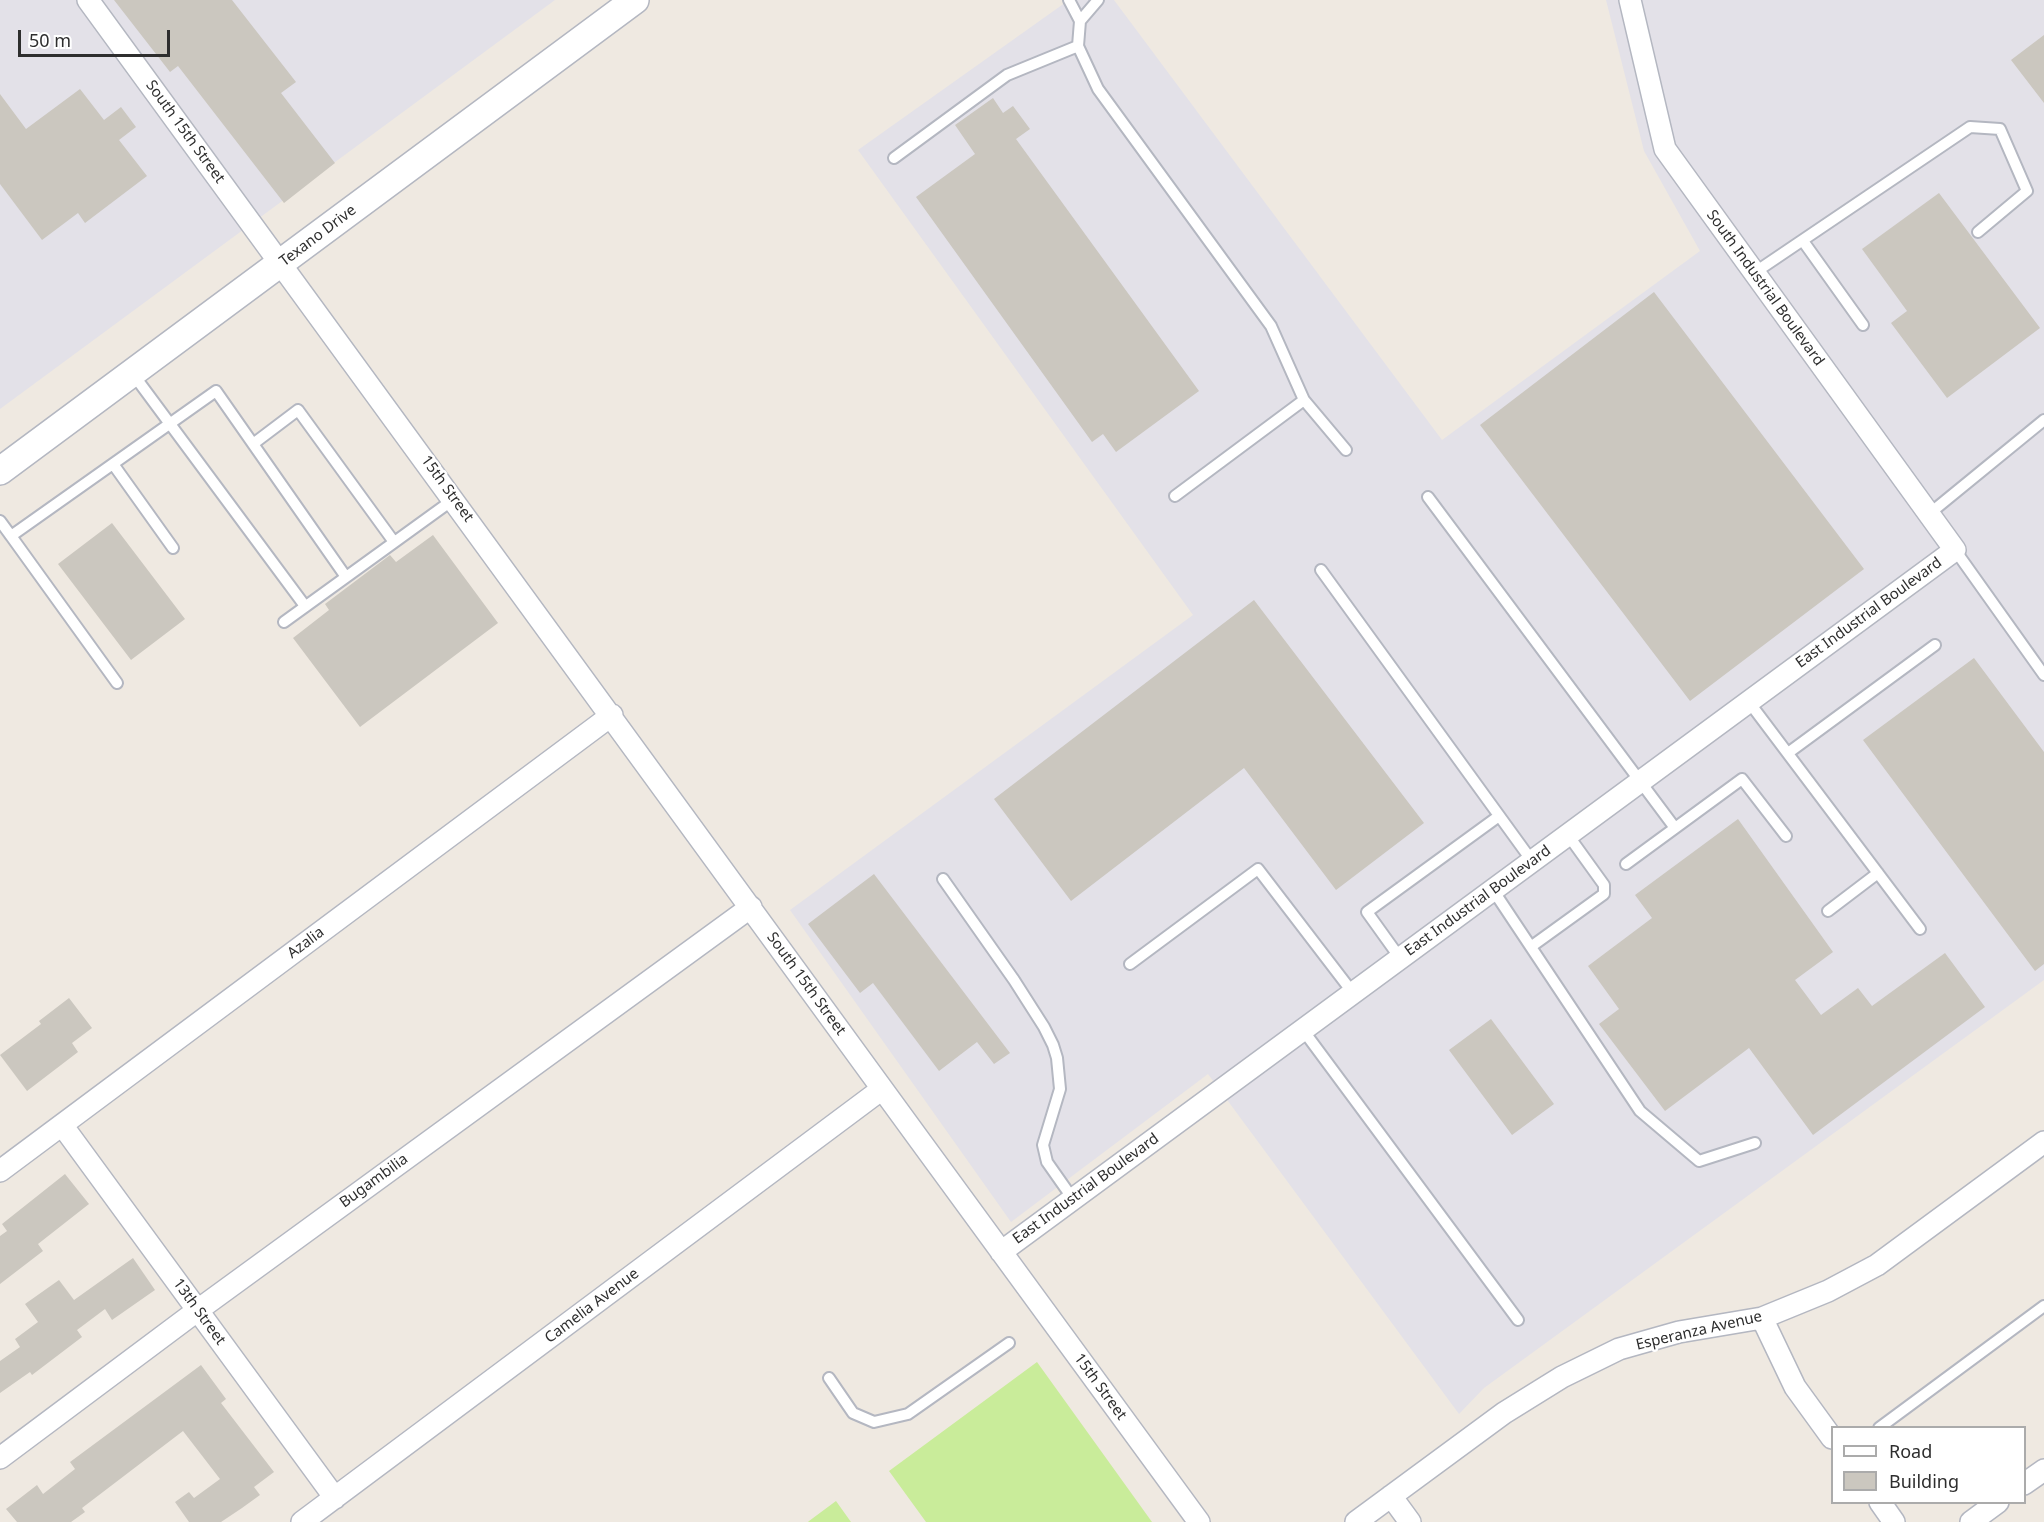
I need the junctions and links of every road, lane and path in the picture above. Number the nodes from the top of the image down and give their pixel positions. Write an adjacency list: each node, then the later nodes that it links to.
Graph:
1 (88, 0): 11 (street, South 15th Street)
2 (635, 0): 11 (street, Texano Drive)
3 (1068, 0): 6 (lane)
4 (1098, 0): 6 (lane)
5 (1630, 0): 12 (street, South Industrial Boulevard)
6 (1080, 21): 7 (lane)
7 (1078, 46): 8 (lane); 15 (lane)
8 (894, 158)
9 (1978, 232): 10 (lane)
10 (1803, 241): 12 (lane); 13 (lane)
11 (282, 263): 14 (street, Texano Drive); 24 (street, 15th Street)
12 (1754, 273): 25 (street, South Industrial Boulevard)
13 (1863, 325)
14 (133, 374): 17 (lane); 21 (street, Texano Drive)
15 (1304, 400): 19 (lane); 22 (lane)
16 (2044, 420): 25 (lane)
17 (170, 424): 18 (lane); 20 (lane); 33 (lane)
18 (253, 444): 28 (lane); 32 (lane)
19 (1346, 450)
20 (113, 464): 27 (lane); 29 (lane)
21 (0, 471)
22 (1175, 496)
23 (1428, 497): 41 (lane)
24 (454, 499): 28 (lane); 39 (street, 15th Street)
25 (1929, 514): 30 (street, South Industrial Boulevard)
26 (0, 521): 27 (lane)
27 (11, 536): 37 (lane)
28 (394, 542): 32 (lane)
29 (173, 548)
30 (1955, 550): 36 (lane); 38 (street, East Industrial Boulevard)
31 (1321, 570): 42 (lane)
32 (346, 577): 33 (lane)
33 (305, 606): 34 (lane)
34 (284, 622)
35 (1935, 645): 40 (lane)
36 (2044, 675)
37 (117, 684)
38 (1749, 702): 40 (lane); 41 (street, East Industrial Boulevard)
39 (612, 715): 51 (street, South 15th Street); 60 (street, Azalia)
40 (1788, 753): 48 (lane)
41 (1640, 782): 43 (lane); 44 (street, East Industrial Boulevard)
42 (1499, 816): 46 (lane); 55 (lane)
43 (1675, 828): 45 (lane); 47 (lane)
44 (1568, 835): 46 (street, East Industrial Boulevard); 54 (lane)
45 (1786, 836)
46 (1532, 861): 50 (street, East Industrial Boulevard)
47 (1626, 864)
48 (1878, 873): 52 (lane); 53 (lane)
49 (943, 879): 64 (lane)
50 (1493, 890): 54 (lane); 55 (street, East Industrial Boulevard)
51 (751, 907): 59 (street, South 15th Street); 67 (street, Bugambilia)
52 (1828, 911)
53 (1920, 929)
54 (1532, 946): 62 (lane)
55 (1400, 958): 57 (street, East Industrial Boulevard)
56 (1130, 964): 57 (lane)
57 (1353, 993): 58 (street, East Industrial Boulevard)
58 (1303, 1030): 64 (street, East Industrial Boulevard); 69 (lane)
59 (882, 1089): 65 (street, South 15th Street); 78 (street, Camelia Avenue)
60 (62, 1125): 63 (street, Azalia); 67 (street, 13th Street)
61 (2044, 1142): 68 (street, Esperanza Avenue)
62 (1755, 1143)
63 (0, 1171)
64 (1072, 1199): 65 (street, East Industrial Boulevard)
65 (1001, 1252): 82 (street, 15th Street)
66 (2044, 1306): 72 (lane)
67 (198, 1310): 74 (street, Bugambilia); 78 (street, 13th Street)
68 (1762, 1318): 73 (street); 77 (street, Esperanza Avenue)
69 (1518, 1320)
70 (1009, 1343): 71 (lane)
71 (829, 1378)
72 (1882, 1426)
73 (1831, 1435)
74 (0, 1458)
75 (2044, 1470): 76 (street)
76 (2026, 1483)
77 (1391, 1496): 83 (street, Esperanza Avenue); 84 (street)
78 (335, 1498): 81 (street, Camelia Avenue)
79 (1881, 1504): 85 (street)
80 (1997, 1504): 86 (street)
81 (302, 1522)
82 (1199, 1522)
83 (1356, 1522)
84 (1410, 1522)
85 (1894, 1522)
86 (1971, 1522)

